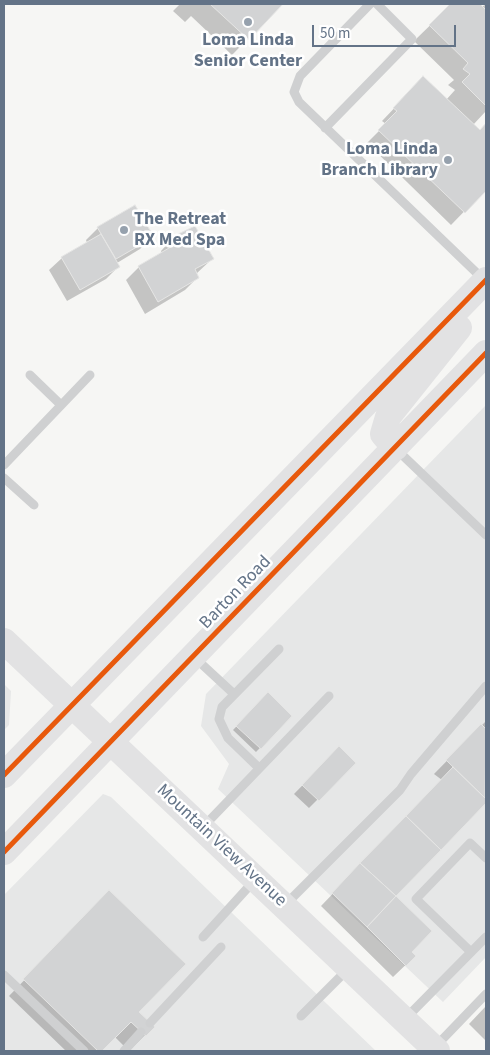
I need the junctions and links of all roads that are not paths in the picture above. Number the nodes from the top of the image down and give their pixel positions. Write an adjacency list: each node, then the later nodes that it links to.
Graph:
1 (370, 4): 3 (lane)
2 (377, 4): 3 (lane)
3 (325, 128): 4 (lane)
4 (486, 282): 9 (main road); 20 (main road)
5 (486, 353): 9 (main road, Barton Road)
6 (30, 375): 8 (lane)
7 (90, 375): 8 (lane)
8 (61, 405): 10 (lane)
9 (395, 448): 13 (lane); 16 (main road, Barton Road)
10 (4, 465)
11 (4, 478): 12 (lane)
12 (34, 505)
13 (486, 536)
14 (4, 642): 20 (main road, Mountain View Avenue)
15 (279, 649): 18 (lane)
16 (194, 657): 18 (lane); 21 (main road, Barton Road)
17 (486, 686): 28 (lane)
18 (234, 694): 22 (lane)
19 (328, 696): 22 (lane)
20 (71, 706): 21 (main road, Mountain View Avenue); 23 (main road)
21 (112, 742): 24 (main road, Mountain View Avenue); 25 (main road, Barton Road)
22 (259, 768): 24 (lane)
23 (4, 775)
24 (203, 828): 27 (main road, Mountain View Avenue)
25 (4, 852)
26 (486, 858): 32 (lane)
27 (256, 878): 28 (main road, Mountain View Avenue); 29 (lane)
28 (284, 906): 33 (main road, Mountain View Avenue)
29 (203, 937)
30 (486, 937): 32 (lane)
31 (221, 947): 38 (lane)
32 (471, 952): 37 (lane)
33 (350, 968): 36 (lane); 37 (main road, Mountain View Avenue)
34 (4, 975): 41 (lane)
35 (486, 994): 40 (lane)
36 (301, 1016)
37 (404, 1020): 40 (main road, Mountain View Avenue)
38 (150, 1023)
39 (142, 1032): 42 (lane)
40 (436, 1050)
41 (84, 1051)
42 (124, 1051)

